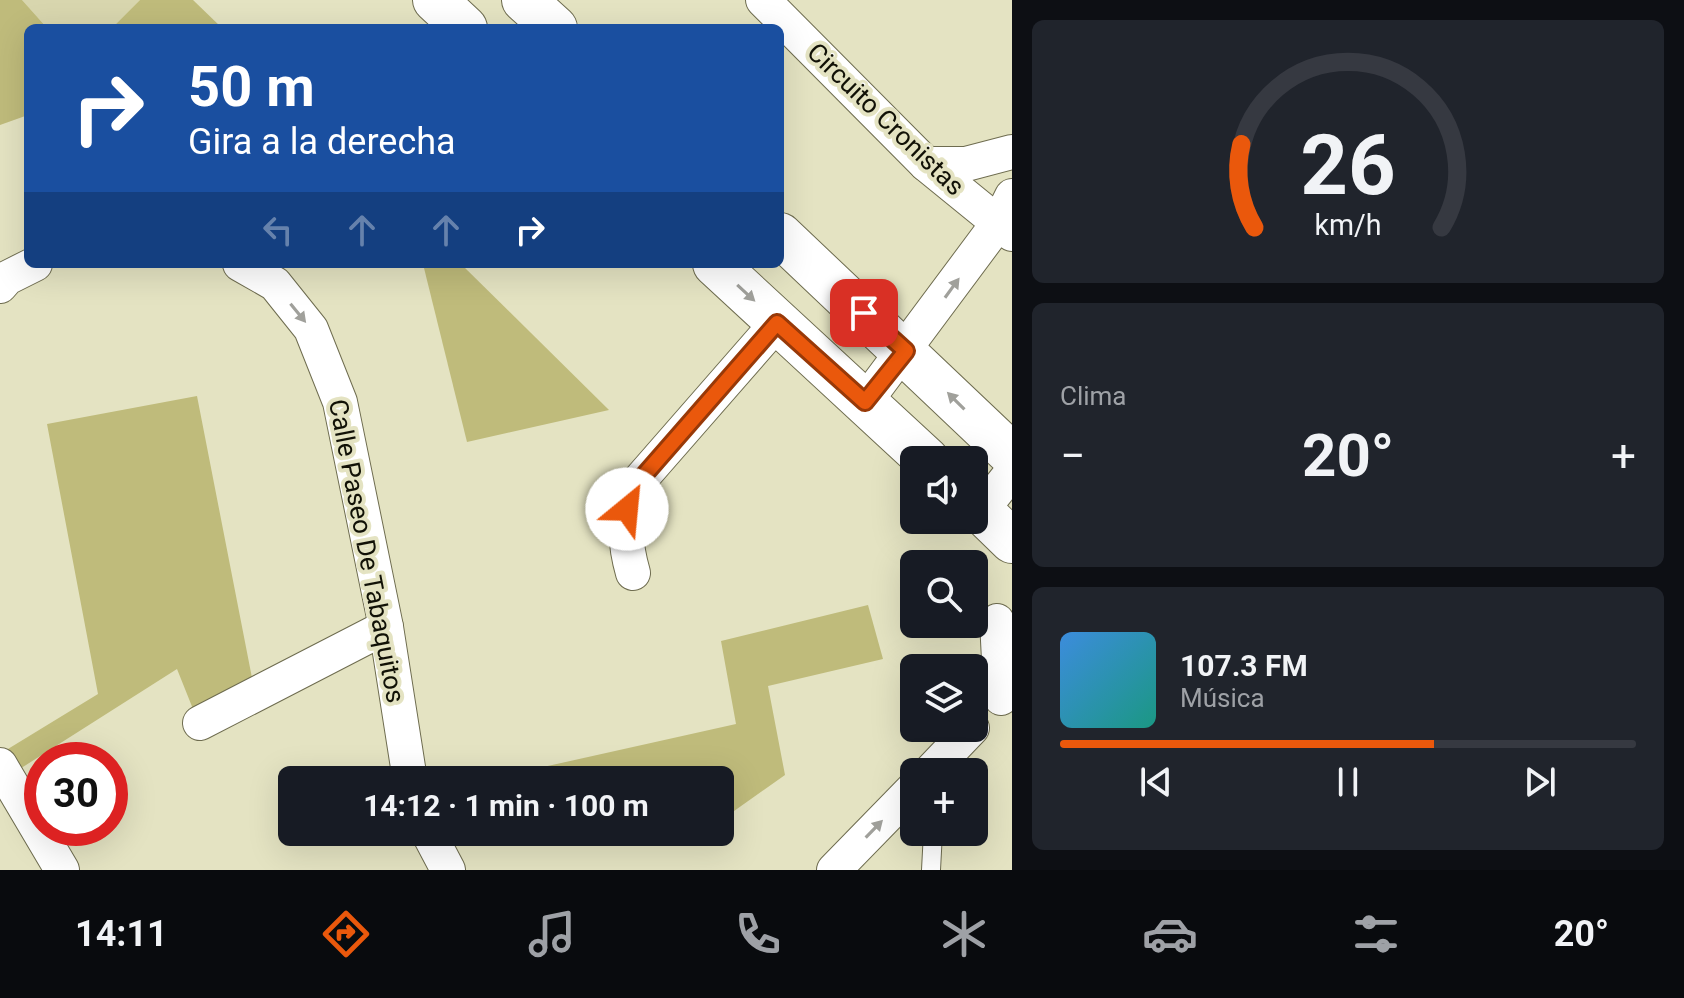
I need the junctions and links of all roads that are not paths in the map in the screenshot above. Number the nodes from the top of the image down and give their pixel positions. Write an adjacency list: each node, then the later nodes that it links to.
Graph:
1 (435, 0): 4 (main road)
2 (524, 0): 5 (main road)
3 (763, 0): 7 (street, Circuito Cronistas)
4 (461, 24)
5 (551, 24)
6 (1012, 152): 7 (street)
7 (926, 164): 8 (street, Circuito Cronistas)
8 (1008, 218): 15 (street, one-way to 8)
9 (784, 239): 15 (main road)
10 (27, 268): 13 (street)
11 (247, 268): 25 (street, Calle Paseo De Tabaquitos, one-way to 25)
12 (719, 268): 14 (main road, one-way to 14)
13 (0, 286)
14 (777, 323): 16 (main road); 23 (street)
15 (906, 351): 16 (street); 18 (main road, one-way to 15)
16 (865, 402): 17 (main road)
17 (912, 446)
18 (1012, 455)
19 (1012, 472): 20 (street)
20 (988, 497)
21 (988, 518): 22 (main road)
22 (1012, 541)
23 (633, 573)
24 (997, 621): 26 (street)
25 (386, 627): 28 (street); 32 (street, Calle Paseo De Tabaquitos)
26 (1007, 697): 27 (street)
27 (988, 714)
28 (200, 723)
29 (959, 742): 30 (street)
30 (944, 758)
31 (0, 765): 36 (street)
32 (408, 766)
33 (900, 803): 38 (street, one-way to 33)
34 (435, 846): 37 (street)
35 (932, 846): 39 (lane)
36 (62, 870)
37 (448, 870)
38 (834, 870)
39 (931, 870)

